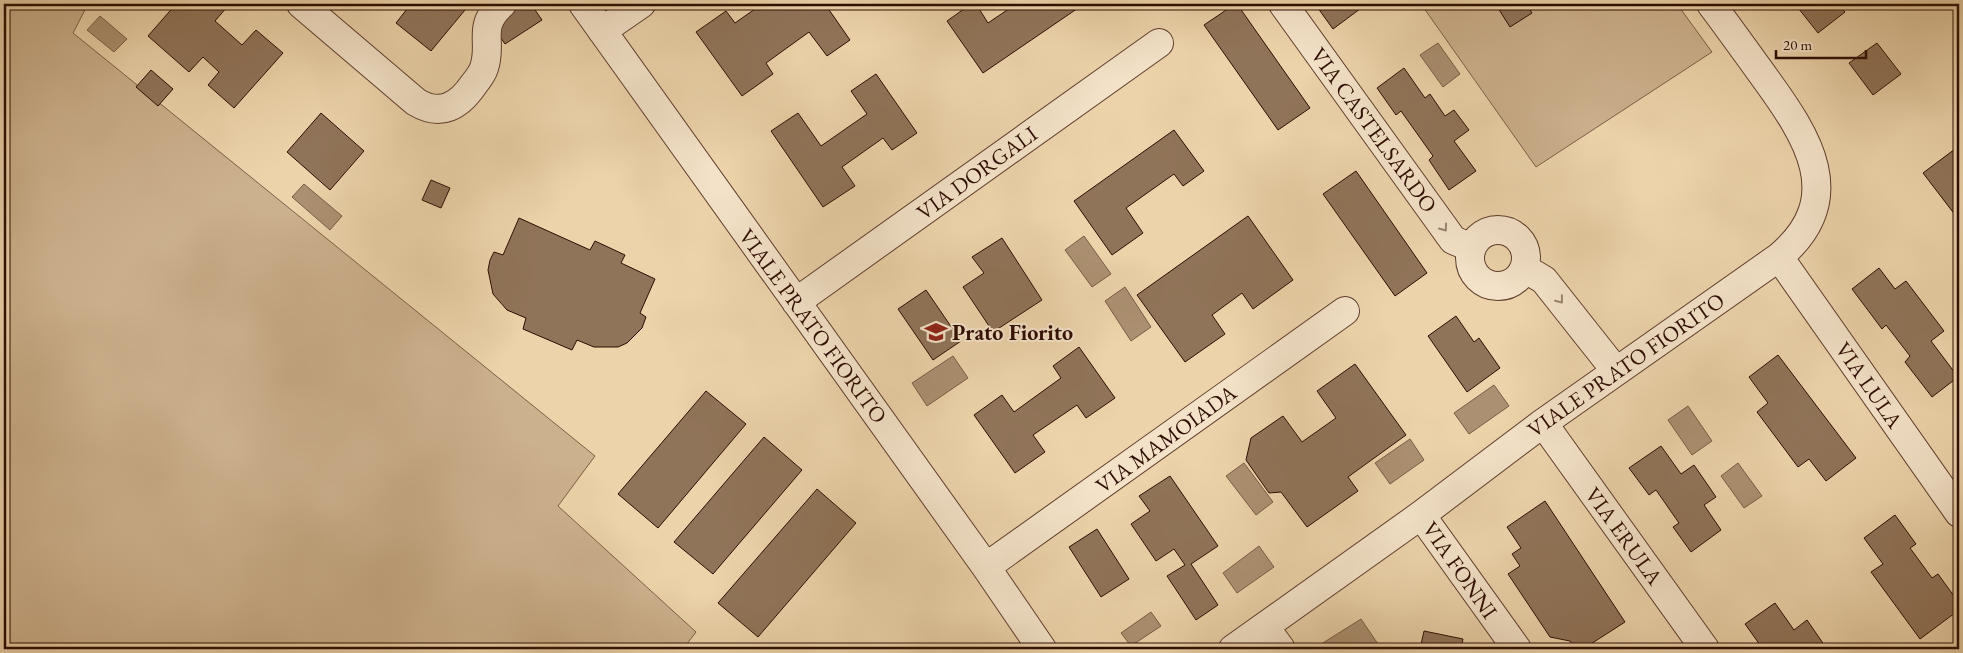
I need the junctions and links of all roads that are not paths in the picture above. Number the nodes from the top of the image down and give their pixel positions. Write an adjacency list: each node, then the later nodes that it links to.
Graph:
1 (301, 4): 2 (street)
2 (502, 4)
3 (583, 4): 7 (street, VIALE PRATO FIORITO)
4 (641, 4): 7 (street)
5 (1283, 4): 9 (street, VIA CASTELSARDO, one-way to 9)
6 (1711, 4): 10 (street, VIALE PRATO FIORITO)
7 (602, 31): 12 (street, VIALE PRATO FIORITO)
8 (1159, 43): 12 (street, VIA DORGALI)
9 (1472, 248): 11 (street); 11 (street)
10 (1779, 257): 14 (street, VIALE PRATO FIORITO); 16 (street, VIA LULA)
11 (1524, 268): 14 (street, one-way to 14)
12 (796, 302): 18 (street, VIALE PRATO FIORITO)
13 (1345, 311): 18 (street, VIA MAMOIADA)
14 (1616, 371): 15 (street, VIALE PRATO FIORITO)
15 (1543, 423): 17 (street, VIALE PRATO FIORITO); 24 (street, VIA ERULA)
16 (1959, 513)
17 (1421, 515): 19 (street, VIALE PRATO FIORITO); 23 (street, VIA FONNI)
18 (986, 567): 20 (street, VIALE PRATO FIORITO)
19 (1265, 627): 21 (street, VIALE PRATO FIORITO); 22 (street)
20 (1042, 649)
21 (1233, 649)
22 (1281, 649)
23 (1517, 649)
24 (1705, 649)

